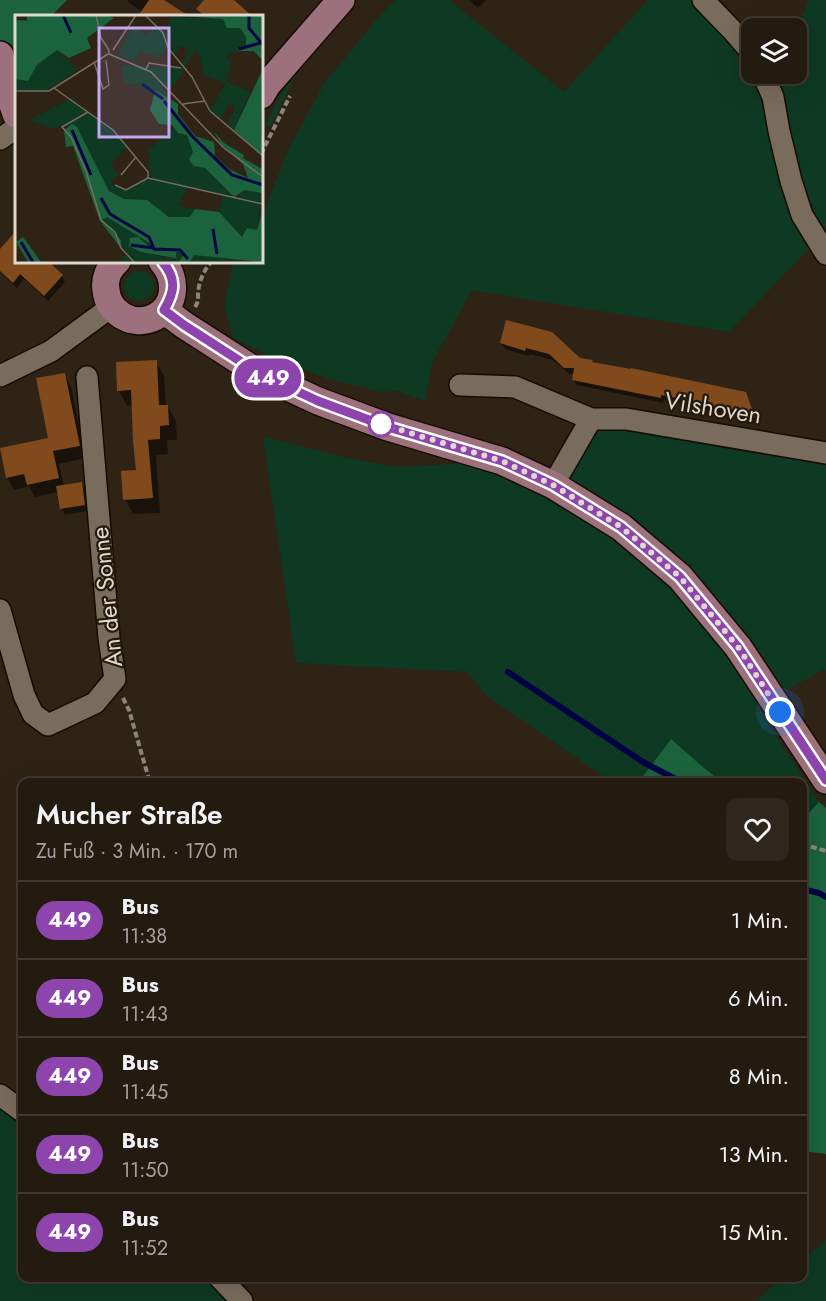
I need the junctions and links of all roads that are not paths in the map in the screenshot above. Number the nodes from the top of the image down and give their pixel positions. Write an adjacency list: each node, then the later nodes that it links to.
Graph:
1 (340, 0): 6 (main road)
2 (704, 0): 3 (street)
3 (741, 40)
4 (0, 55): 7 (main road)
5 (767, 84): 10 (street)
6 (262, 93)
7 (15, 111)
8 (15, 129): 9 (street)
9 (0, 139)
10 (826, 254)
11 (115, 262): 13 (main road)
12 (164, 262): 14 (main road)
13 (111, 307): 14 (main road); 15 (street)
14 (174, 318): 20 (main road)
15 (0, 376)
16 (87, 377): 21 (street, An der Sonne)
17 (460, 385): 18 (street, Vilshoven)
18 (591, 419): 19 (street, Vilshoven); 20 (street)
19 (826, 453)
20 (553, 485): 22 (main road)
21 (0, 610)
22 (826, 780)
23 (0, 1095): 24 (street)
24 (18, 1108)
25 (224, 1282): 26 (street)
26 (242, 1301)

